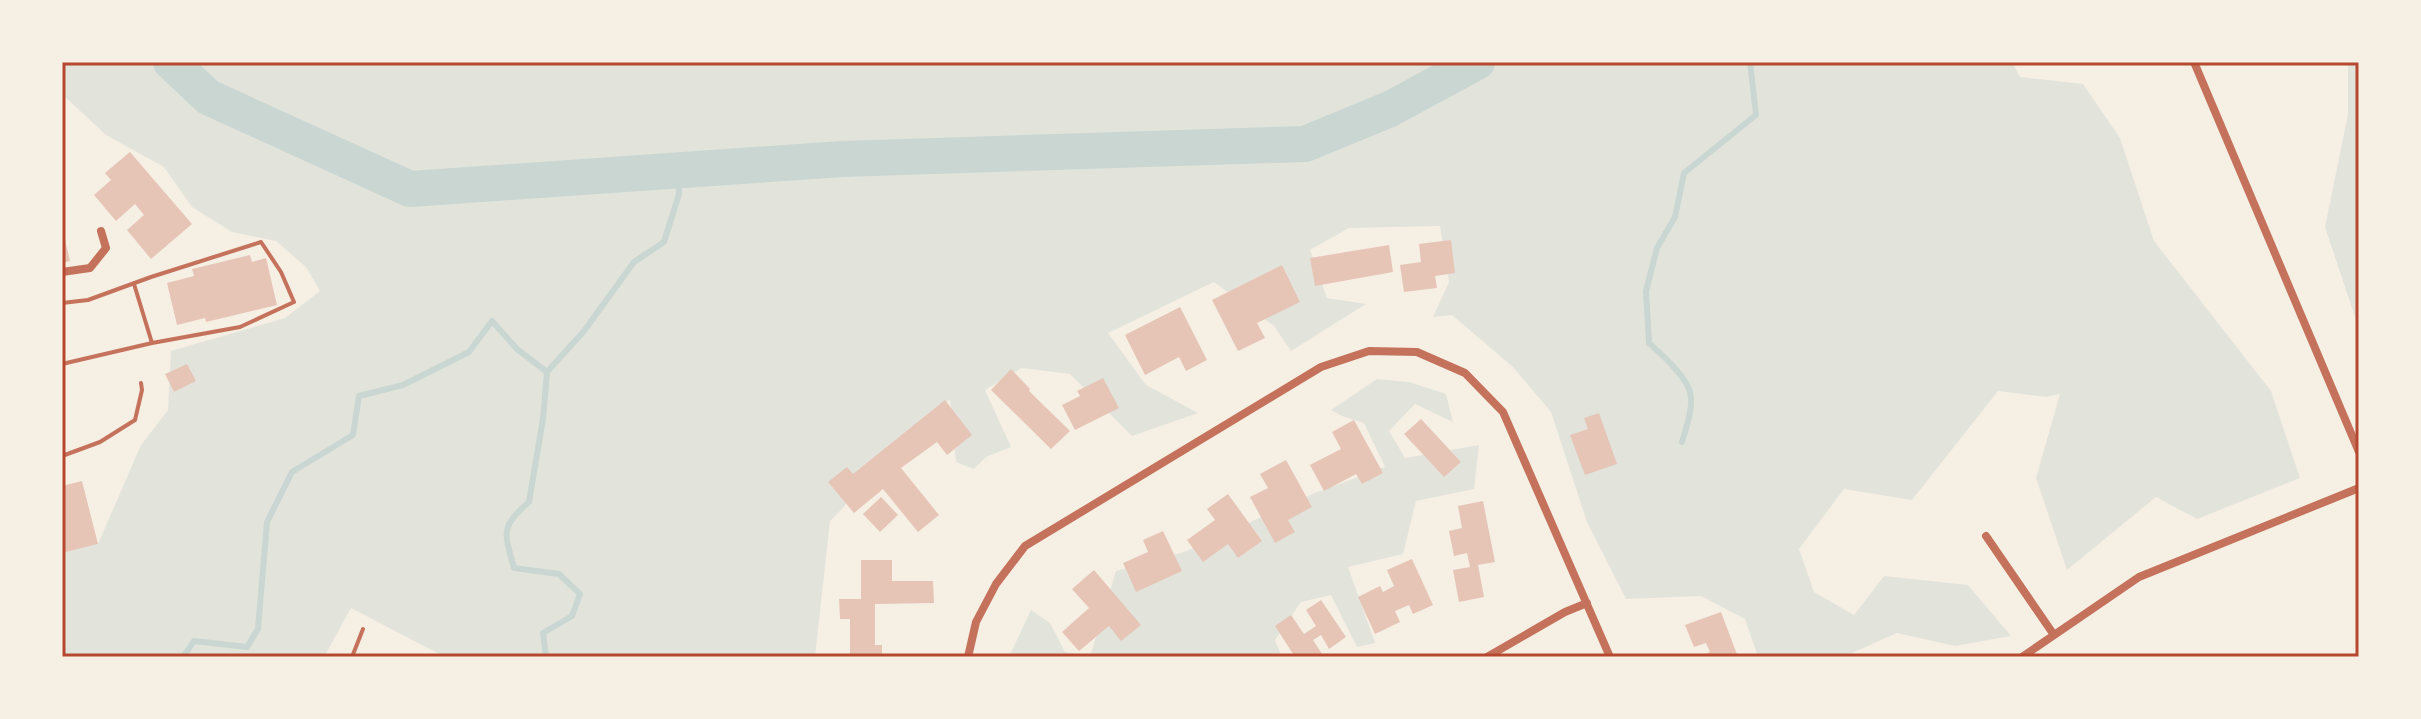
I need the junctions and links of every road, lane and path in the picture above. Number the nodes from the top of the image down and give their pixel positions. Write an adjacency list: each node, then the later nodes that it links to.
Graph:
1 (2194, 62): 9 (street)
2 (101, 231): 3 (street)
3 (62, 272)
4 (134, 284): 5 (lane); 6 (lane); 6 (lane)
5 (62, 303)
6 (152, 343): 7 (lane)
7 (62, 364)
8 (141, 383): 10 (lane)
9 (2359, 452)
10 (62, 456)
11 (2359, 488): 15 (street)
12 (1986, 536): 15 (street)
13 (1587, 603): 17 (street); 18 (street); 19 (street)
14 (363, 629): 16 (lane)
15 (2054, 635): 20 (street)
16 (352, 657)
17 (968, 657)
18 (1487, 657)
19 (1610, 657)
20 (2022, 657)

